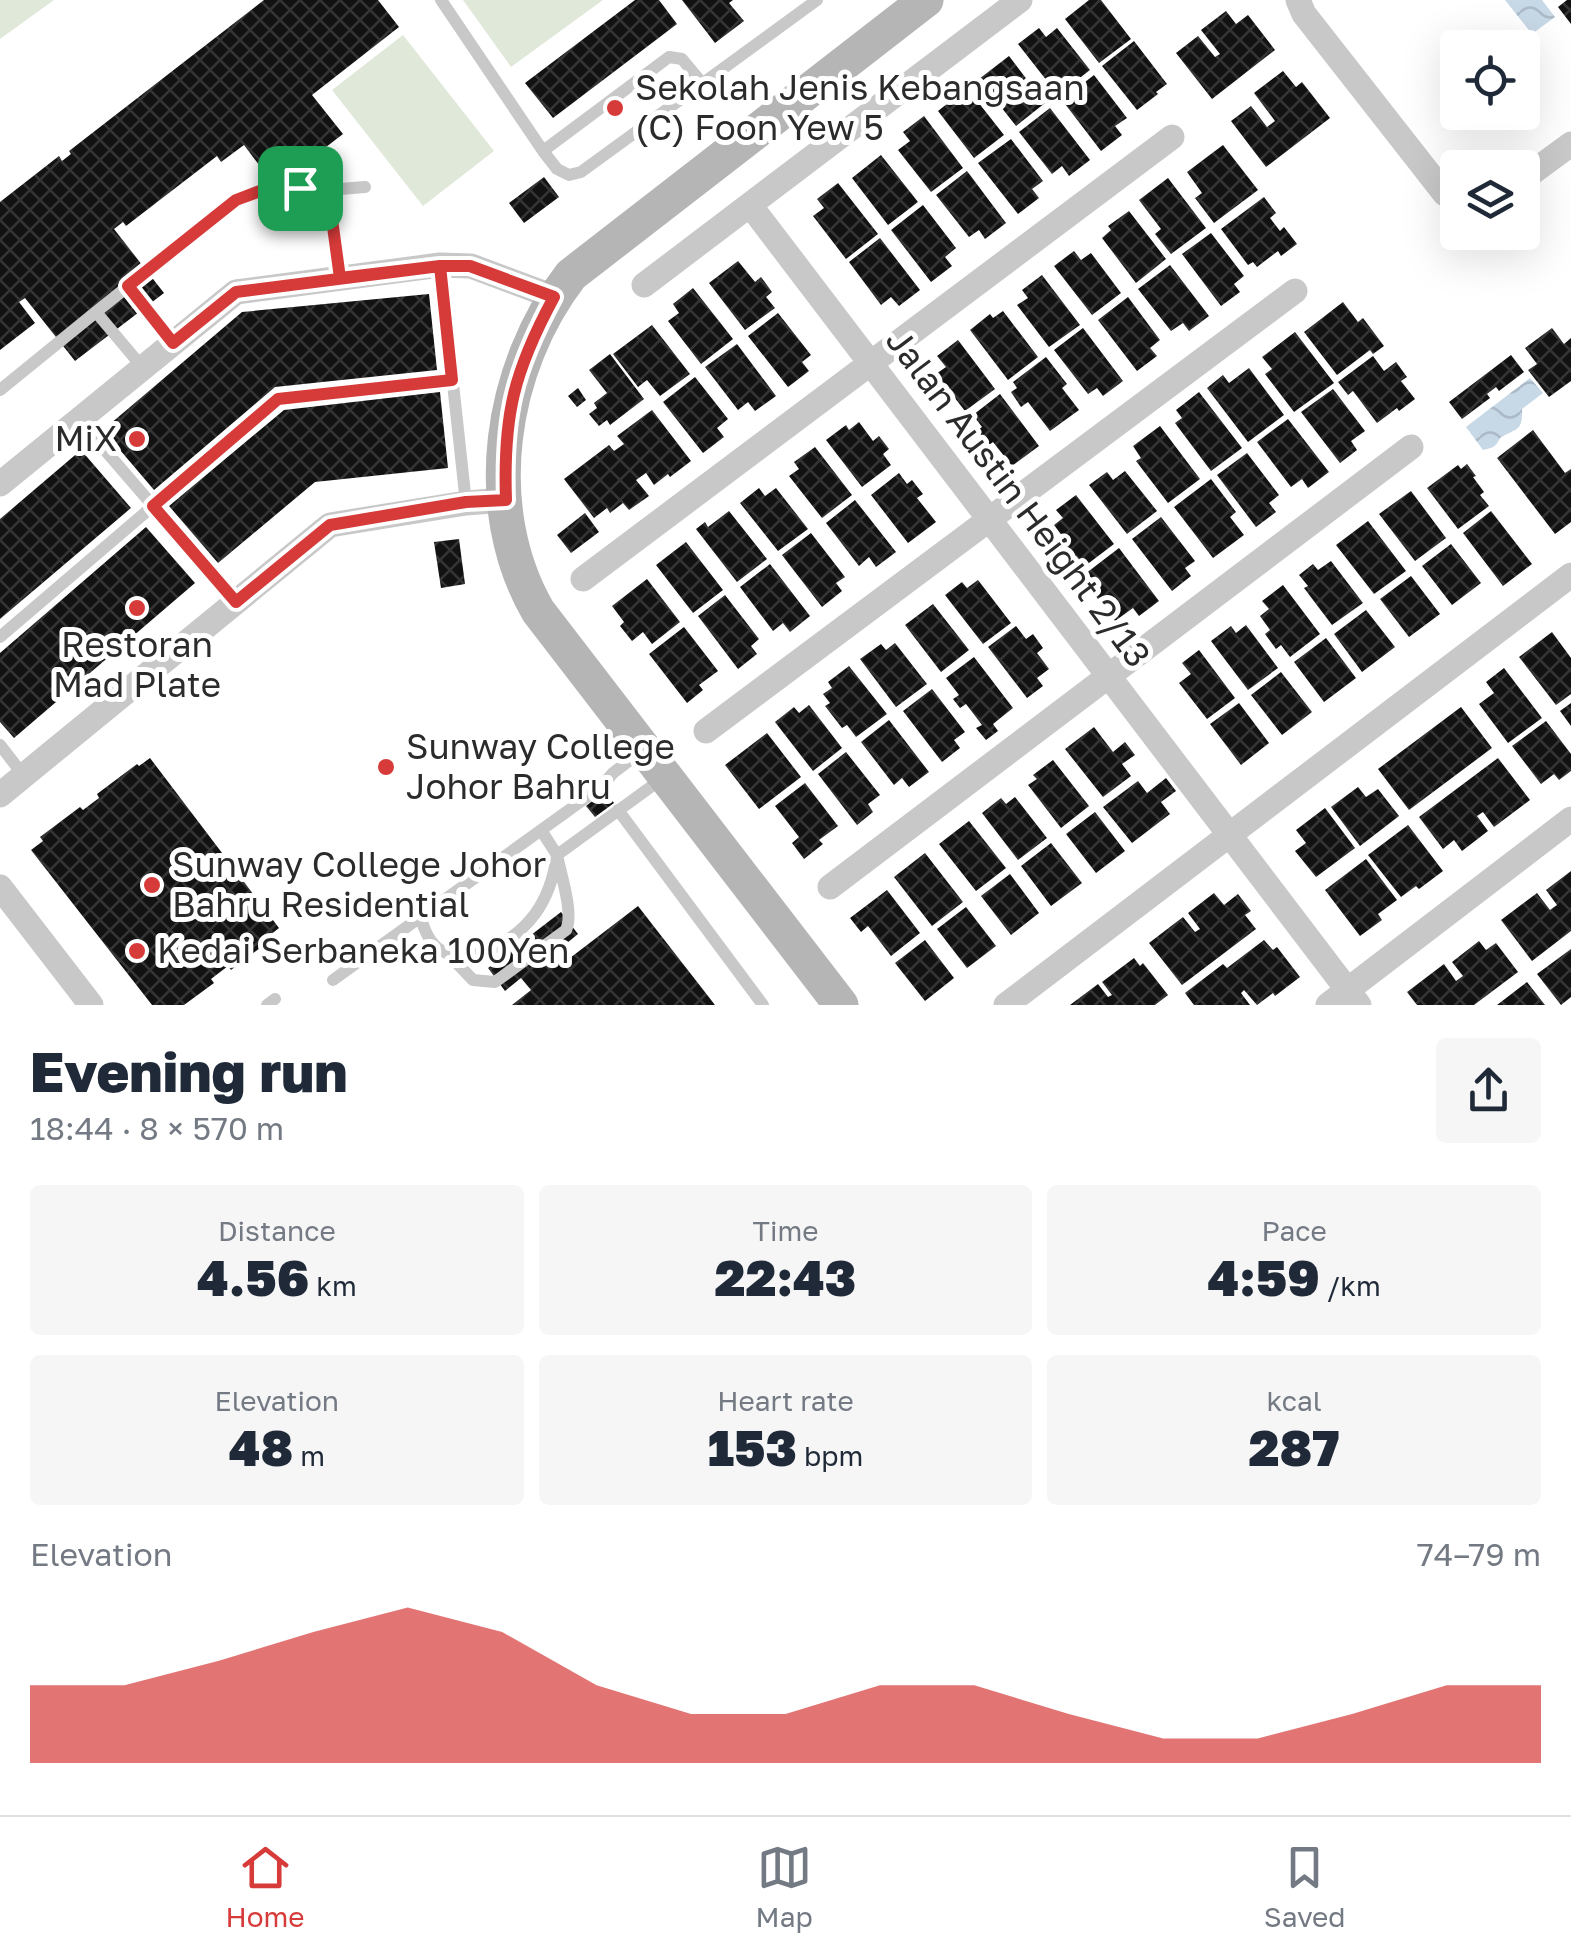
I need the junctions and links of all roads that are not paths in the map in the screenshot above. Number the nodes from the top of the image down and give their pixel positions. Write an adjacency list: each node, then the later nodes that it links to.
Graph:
1 (441, 0): 8 (lane)
2 (817, 0): 6 (lane)
3 (926, 0): 20 (street)
4 (1020, 0): 14 (street)
5 (1298, 0): 12 (street)
6 (702, 84): 8 (lane); 8 (lane)
7 (1172, 137): 23 (street)
8 (543, 151)
9 (1568, 152): 10 (street)
10 (1540, 169)
11 (365, 187): 13 (lane)
12 (1440, 188)
13 (328, 190): 16 (lane); 18 (lane)
14 (750, 205): 17 (street); 23 (street, Jalan Austin Height 2/13)
15 (440, 266): 16 (street); 20 (street); 25 (lane)
16 (340, 278): 22 (street)
17 (644, 285)
18 (128, 286): 21 (lane); 22 (lane)
19 (1295, 292): 33 (street)
20 (554, 297): 30 (street)
21 (96, 312): 24 (lane); 26 (lane)
22 (173, 343): 24 (street)
23 (870, 364): 33 (street, Jalan Austin Height 2/13); 35 (street)
24 (142, 368): 27 (street)
25 (452, 380): 31 (lane); 32 (lane)
26 (0, 390)
27 (79, 420): 29 (street); 32 (lane)
28 (1411, 446): 38 (street)
29 (0, 484)
30 (506, 500): 31 (street); 41 (street)
31 (466, 502): 36 (street)
32 (153, 506): 36 (lane); 37 (lane)
33 (990, 519): 38 (street, Jalan Austin Height 2/13); 39 (street)
34 (1571, 576): 47 (street)
35 (583, 579)
36 (236, 602): 42 (street)
37 (0, 638)
38 (1110, 675): 47 (street, Jalan Austin Height 2/13); 50 (street)
39 (706, 731)
40 (0, 746): 42 (lane)
41 (654, 763): 44 (lane); 46 (lane); 57 (street)
42 (24, 776): 43 (street)
43 (0, 796)
44 (618, 810): 48 (lane); 56 (lane)
45 (1571, 818): 54 (street)
46 (541, 830): 48 (lane); 51 (lane)
47 (1230, 834): 54 (street, Jalan Austin Height 2/13); 58 (street)
48 (557, 855): 52 (lane); 52 (lane)
49 (0, 887): 55 (street)
50 (830, 888)
51 (421, 917): 52 (lane); 53 (lane)
52 (450, 956)
53 (333, 980)
54 (1345, 1000)
55 (91, 1005)
56 (763, 1005)
57 (841, 1005)
58 (1006, 1005)

